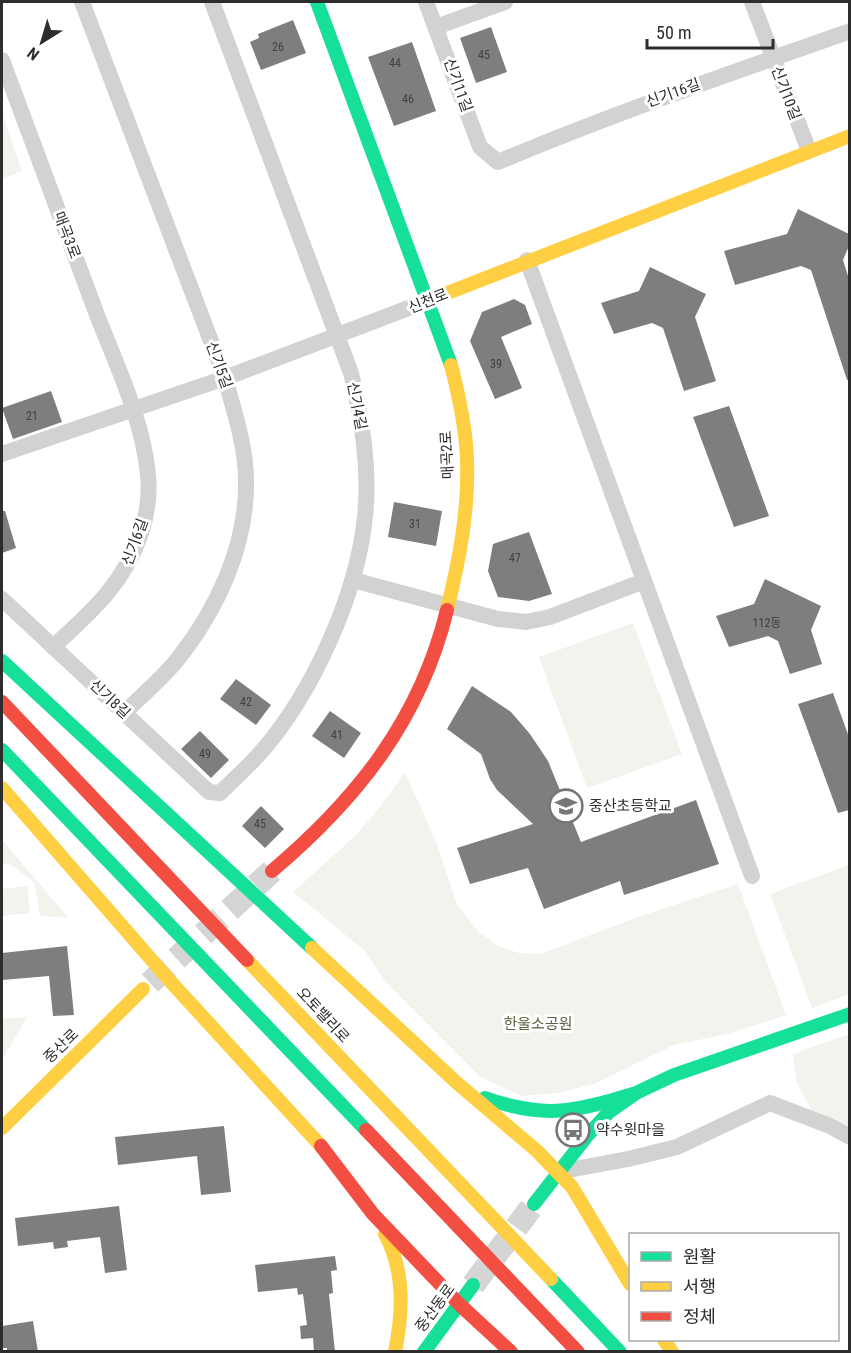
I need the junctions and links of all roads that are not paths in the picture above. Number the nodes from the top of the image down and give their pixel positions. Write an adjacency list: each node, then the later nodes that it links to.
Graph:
1 (82, 2): 17 (street, 신기5길)
2 (212, 2): 16 (street, 신기4길)
3 (316, 2): 15 (main road, 매곡2로)
4 (426, 2): 7 (street, 신기11길)
5 (505, 2): 7 (street)
6 (752, 2): 9 (street, 신기10길)
7 (436, 27): 13 (street, 신기11길)
8 (849, 31): 9 (street, 신기16길)
9 (773, 58): 12 (street, 신기10길); 13 (street, 신기16길)
10 (2, 60): 18 (street, 매곡3로)
11 (849, 136): 12 (main road, 신천로)
12 (809, 151): 14 (main road, 신천로)
13 (498, 162)
14 (527, 260): 15 (main road, 신천로); 21 (street)
15 (427, 301): 16 (street, 신천로); 23 (main road, 매곡2로)
16 (338, 336): 17 (street, 신천로); 20 (street, 신기4길)
17 (225, 378): 18 (street, 신천로); 27 (street, 신기5길)
18 (133, 411): 19 (street, 신천로); 24 (street, 신기6길)
19 (2, 454)
20 (353, 580): 23 (street); 30 (street, 신기4길)
21 (644, 581): 23 (street); 32 (street)
22 (2, 599): 24 (street, 신기8길)
23 (450, 604): 31 (main road, 매곡2로)
24 (53, 647): 27 (street, 신기8길)
25 (2, 661): 35 (main road)
26 (2, 702): 49 (main road, 오토밸리로)
27 (125, 712): 30 (street, 신기8길)
28 (2, 750): 48 (main road)
29 (2, 788): 41 (main road)
30 (220, 793)
31 (272, 871)
32 (752, 876)
33 (144, 989): 37 (main road, 중산로)
34 (849, 1014): 36 (main road)
35 (457, 1083): 36 (main road); 39 (main road)
36 (636, 1093): 39 (main road)
37 (2, 1128)
38 (849, 1137): 39 (street)
39 (558, 1172): 40 (main road); 42 (main road)
40 (534, 1204)
41 (373, 1214): 44 (main road); 45 (main road)
42 (629, 1282)
43 (474, 1285): 44 (main road, 중산동로)
44 (459, 1304): 46 (main road, 중산동로); 47 (main road)
45 (394, 1352)
46 (424, 1352)
47 (511, 1352)
48 (578, 1352)
49 (620, 1352)

